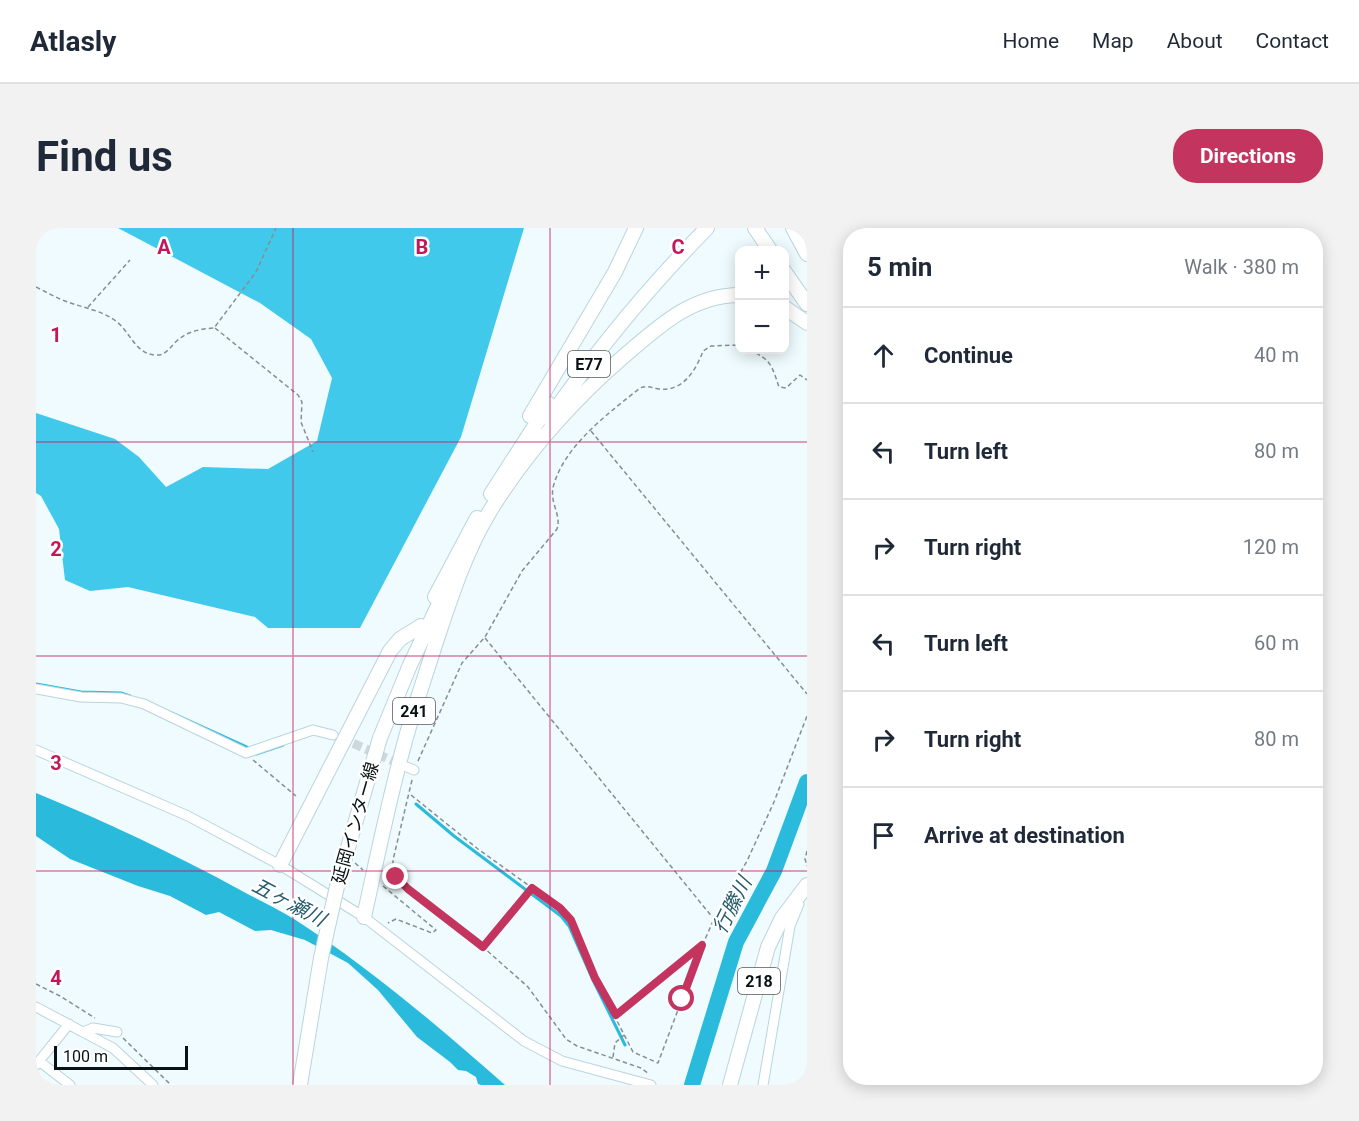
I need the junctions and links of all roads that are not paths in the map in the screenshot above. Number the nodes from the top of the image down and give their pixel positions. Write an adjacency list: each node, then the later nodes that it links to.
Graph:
1 (636, 228): 17 (highway)
2 (694, 228): 17 (highway, E77)
3 (706, 228): 12 (highway, E77)
4 (714, 228): 12 (highway)
5 (755, 228): 9 (highway)
6 (793, 228): 10 (highway)
7 (802, 228): 8 (highway)
8 (807, 238)
9 (767, 246)
10 (807, 254)
11 (789, 278): 14 (highway)
12 (652, 287): 17 (highway, E77)
13 (735, 296): 17 (highway)
14 (807, 304)
15 (789, 310): 16 (highway)
16 (807, 323)
17 (486, 511): 18 (highway, 延岡インター線 / 241); 21 (highway, 延岡インター線 / 241); 26 (highway, 241)
18 (421, 626): 21 (highway, 延岡インター線 / 241); 23 (highway, 241)
19 (36, 689): 20 (street)
20 (333, 735)
21 (380, 738): 34 (highway, 延岡インター線 / 241, bridge)
22 (36, 750): 23 (street)
23 (280, 866): 26 (street)
24 (807, 885): 36 (highway, 218)
25 (807, 896): 37 (street, 218)
26 (364, 917): 35 (street)
27 (36, 1007): 28 (street)
28 (69, 1024): 29 (street); 31 (street)
29 (83, 1032): 30 (street); 33 (street)
30 (117, 1032)
31 (38, 1063): 32 (street)
32 (70, 1085)
33 (153, 1085)
34 (300, 1085)
35 (650, 1085)
36 (730, 1085)
37 (763, 1085)

